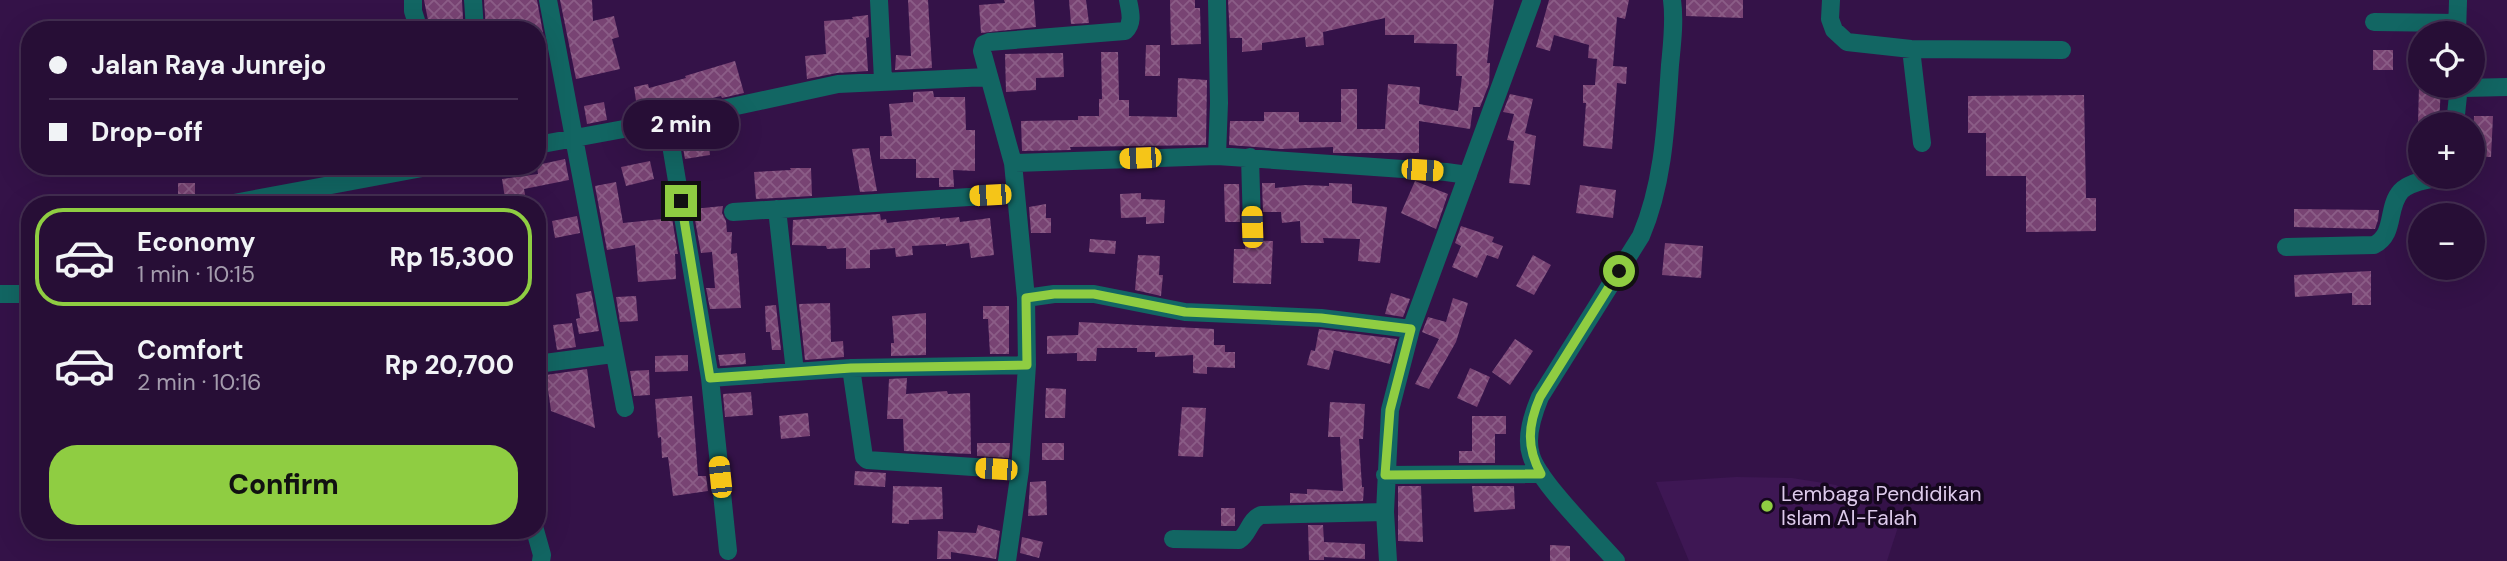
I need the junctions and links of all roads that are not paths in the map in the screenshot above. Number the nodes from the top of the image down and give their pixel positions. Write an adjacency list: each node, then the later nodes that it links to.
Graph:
1 (413, 0): 11 (street)
2 (473, 0): 12 (street)
3 (548, 0): 23 (street)
4 (879, 0): 19 (street)
5 (1128, 0): 18 (street)
6 (1217, 0): 26 (street)
7 (1532, 0): 30 (street)
8 (1672, 0): 50 (street)
9 (1831, 0): 16 (street)
10 (2458, 1): 13 (street)
11 (417, 21)
12 (474, 21)
13 (2457, 21)
14 (2374, 22): 15 (street)
15 (2408, 24)
16 (1911, 50): 17 (street); 24 (street)
17 (2062, 50)
18 (988, 77): 19 (street); 28 (street)
19 (883, 80): 22 (street)
20 (2507, 87): 21 (street)
21 (2485, 88)
22 (667, 121): 23 (street); 47 (street)
23 (574, 140): 25 (street); 42 (street)
24 (1922, 143)
25 (546, 144)
26 (1217, 156): 27 (street); 28 (street)
27 (1250, 157): 30 (street); 36 (street)
28 (1013, 163): 32 (street)
29 (384, 175): 33 (street)
30 (1468, 175): 41 (street)
31 (2408, 188): 37 (street)
32 (1016, 194): 34 (street); 40 (street)
33 (271, 196)
34 (778, 209): 35 (street); 46 (street)
35 (733, 212)
36 (1252, 227)
37 (2286, 247)
38 (0, 294): 39 (street)
39 (21, 294)
40 (1026, 298): 41 (street); 44 (street)
41 (1411, 329): 51 (street)
42 (613, 354): 43 (street); 48 (street)
43 (546, 363)
44 (1027, 365): 45 (street); 49 (street)
45 (851, 368): 46 (street); 49 (street)
46 (795, 372): 47 (street)
47 (710, 378): 55 (street)
48 (625, 408)
49 (1020, 470): 57 (street)
50 (1541, 474): 51 (street); 59 (street)
51 (1385, 475): 52 (street)
52 (1385, 512): 54 (street); 58 (street)
53 (538, 539): 56 (street)
54 (1173, 539)
55 (728, 551)
56 (541, 561)
57 (1007, 561)
58 (1388, 561)
59 (1616, 561)

